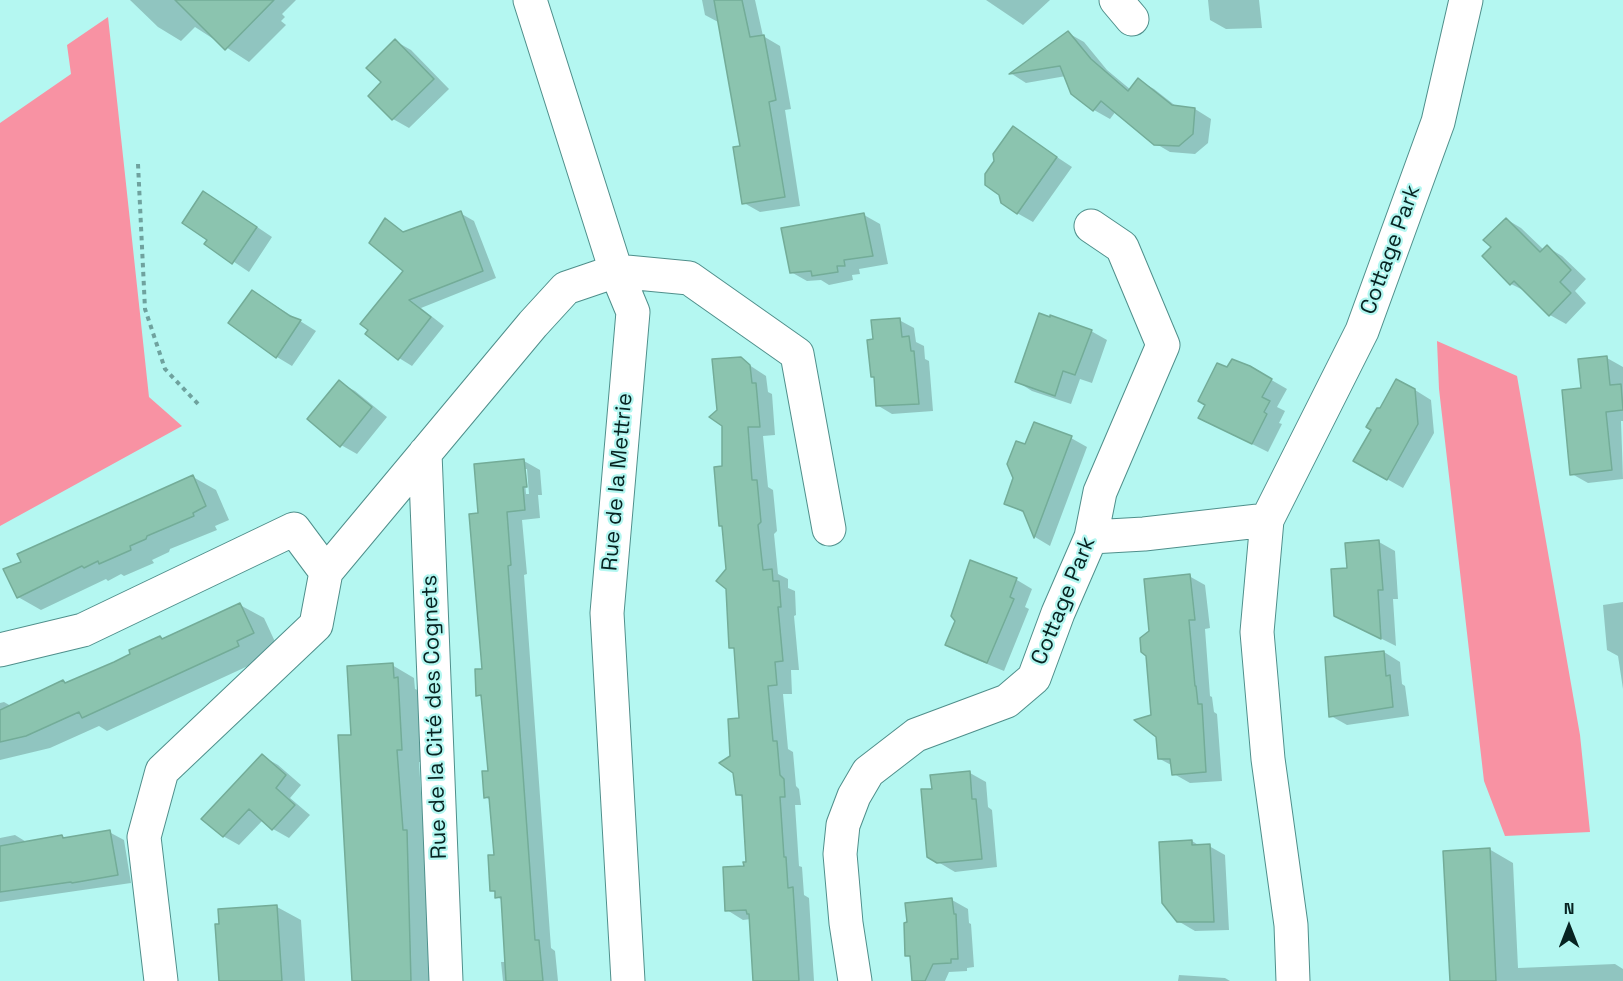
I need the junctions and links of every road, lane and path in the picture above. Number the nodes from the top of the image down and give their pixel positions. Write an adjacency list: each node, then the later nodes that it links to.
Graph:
1 (530, 0): 5 (street, Rue de la Mettrie)
2 (1466, 0): 8 (street, Cottage Park)
3 (138, 164): 6 (path)
4 (1091, 226): 10 (street, Cottage Park)
5 (616, 271): 7 (street); 9 (street); 15 (street, Rue de la Mettrie)
6 (198, 404)
7 (425, 453): 11 (street); 14 (street, Rue de la Cité des Cognets)
8 (1267, 520): 10 (street); 17 (street, Cottage Park)
9 (829, 529)
10 (1091, 537): 16 (street, Cottage Park)
11 (326, 572): 12 (street); 13 (street)
12 (0, 650)
13 (161, 981)
14 (446, 981)
15 (628, 981)
16 (855, 981)
17 (1293, 981)

